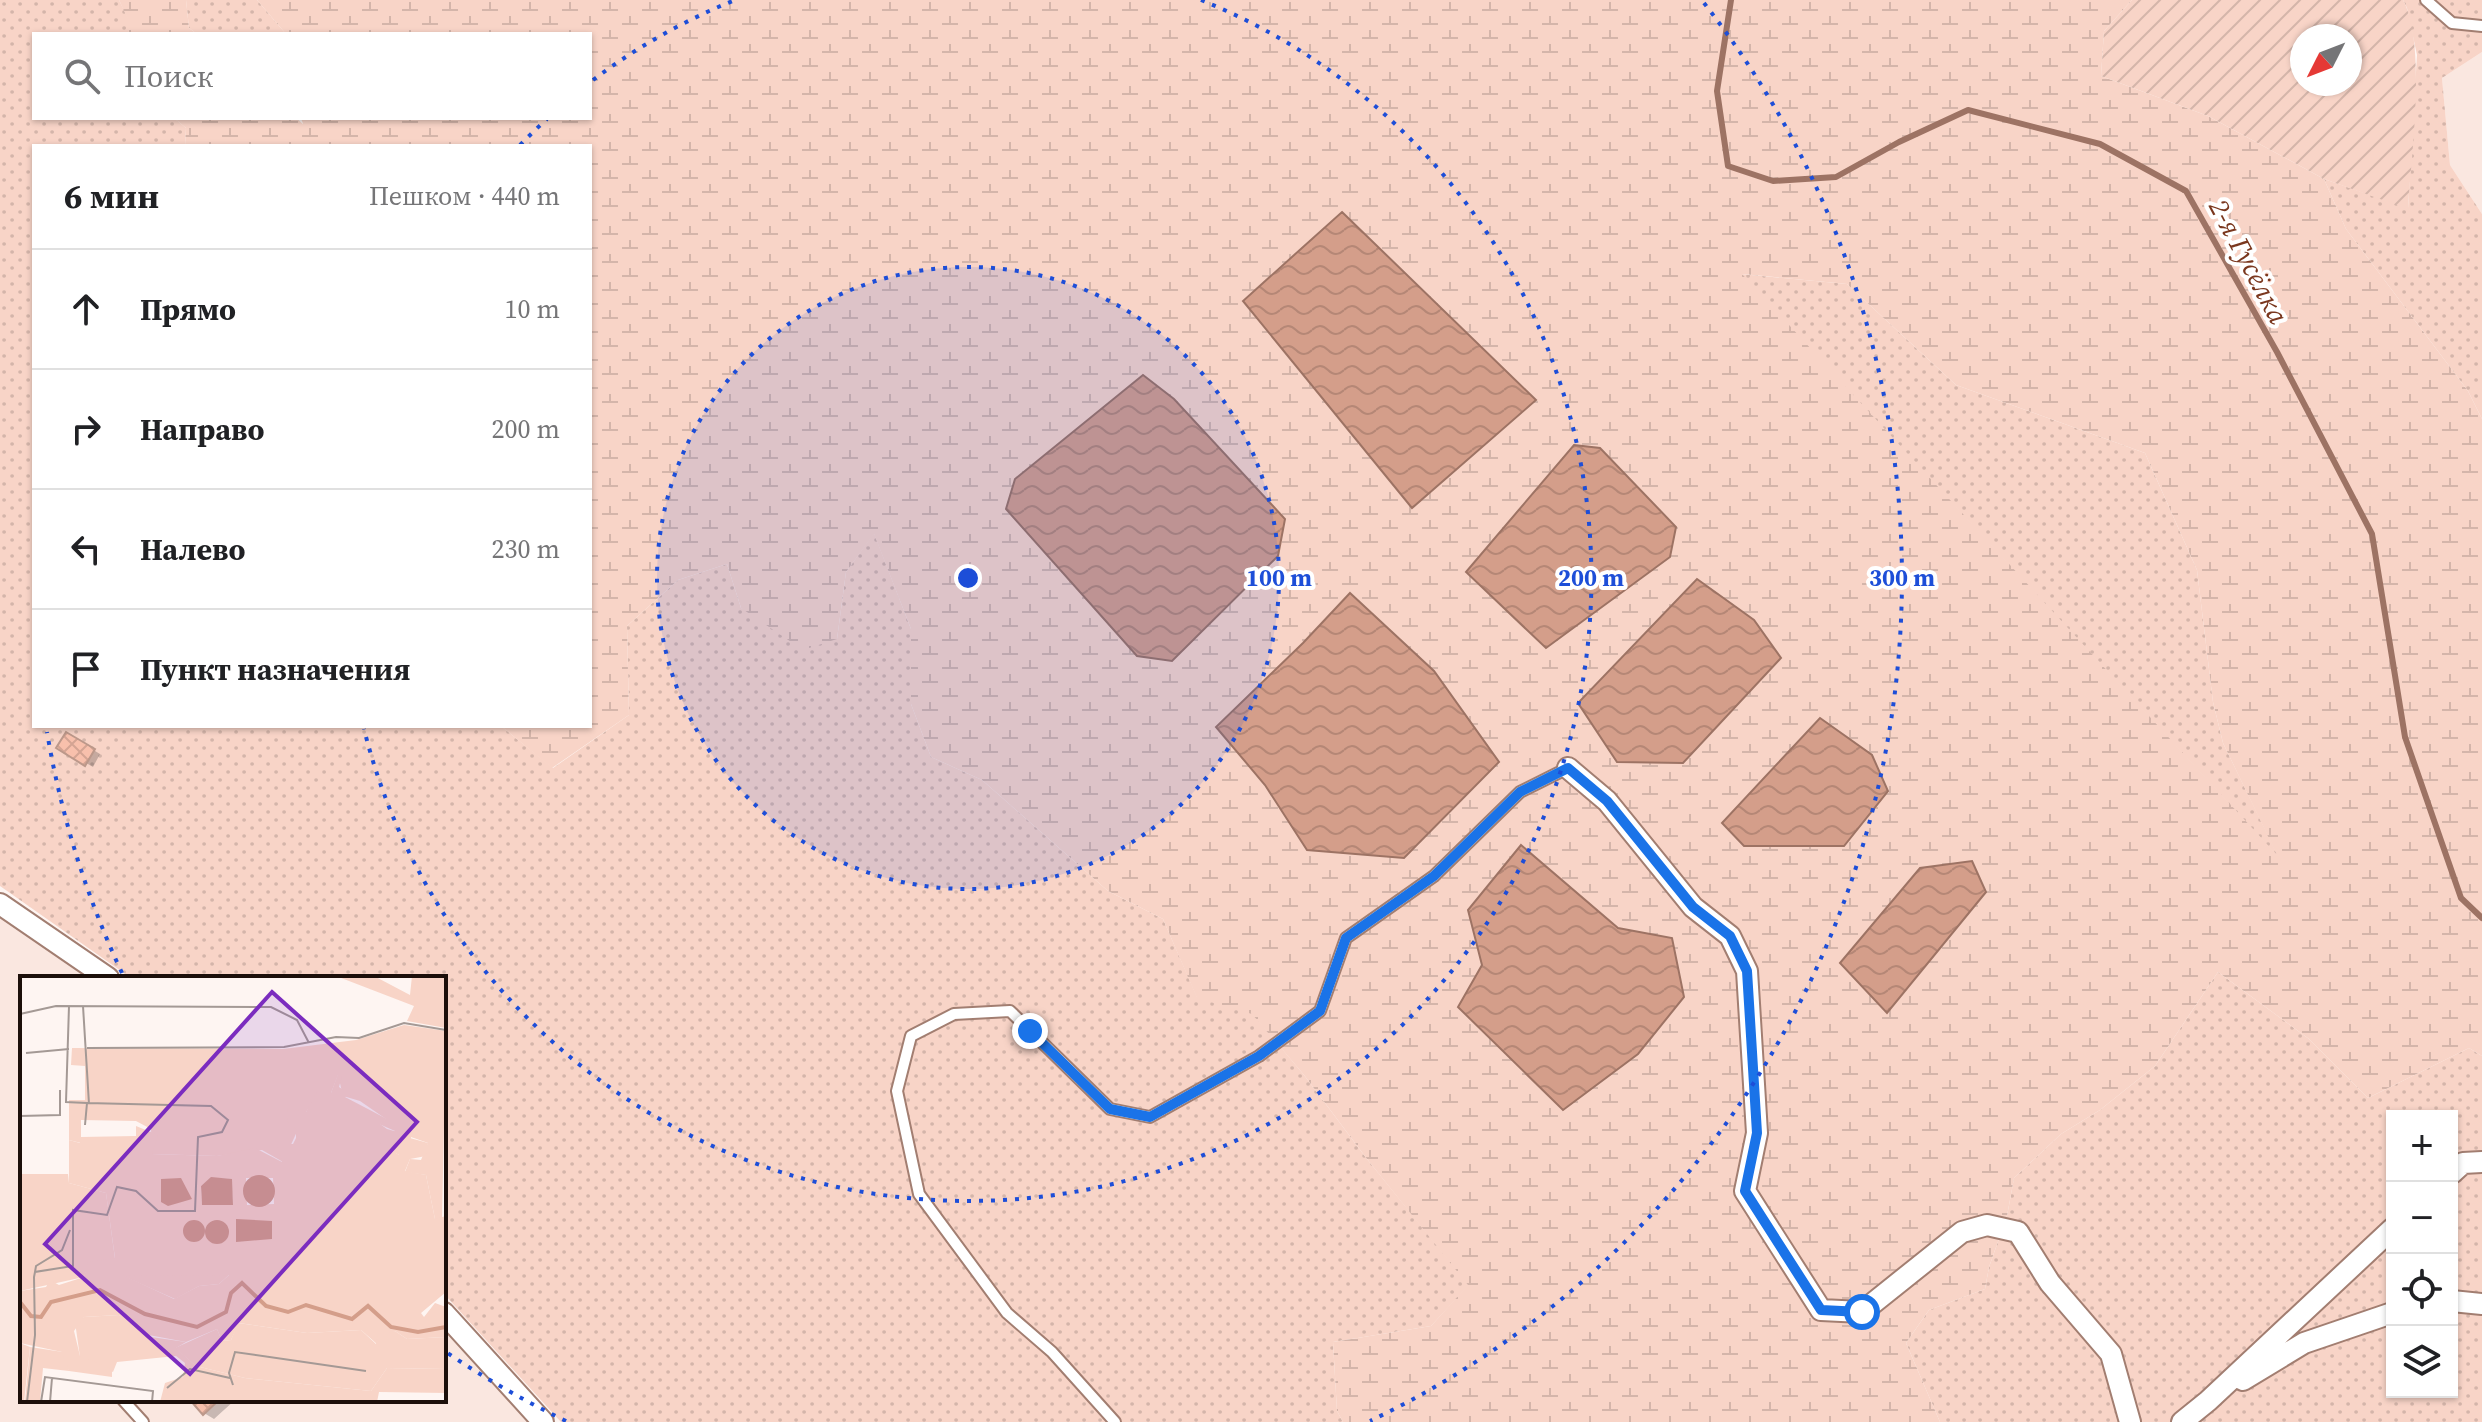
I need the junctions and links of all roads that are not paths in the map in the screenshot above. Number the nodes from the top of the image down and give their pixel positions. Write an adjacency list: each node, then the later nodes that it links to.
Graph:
1 (2426, 0): 2 (lane)
2 (2482, 26)
3 (1568, 768): 17 (lane); 18 (street)
4 (0, 904): 5 (street)
5 (99, 975)
6 (2482, 1162): 7 (street)
7 (2458, 1168)
8 (2386, 1235): 13 (street)
9 (2458, 1302): 10 (street)
10 (2482, 1304)
11 (446, 1315): 16 (street)
12 (2386, 1315): 13 (street)
13 (2208, 1401): 19 (street)
14 (125, 1402): 15 (lane)
15 (143, 1422)
16 (543, 1422)
17 (1115, 1422)
18 (2130, 1422)
19 (2182, 1422)

